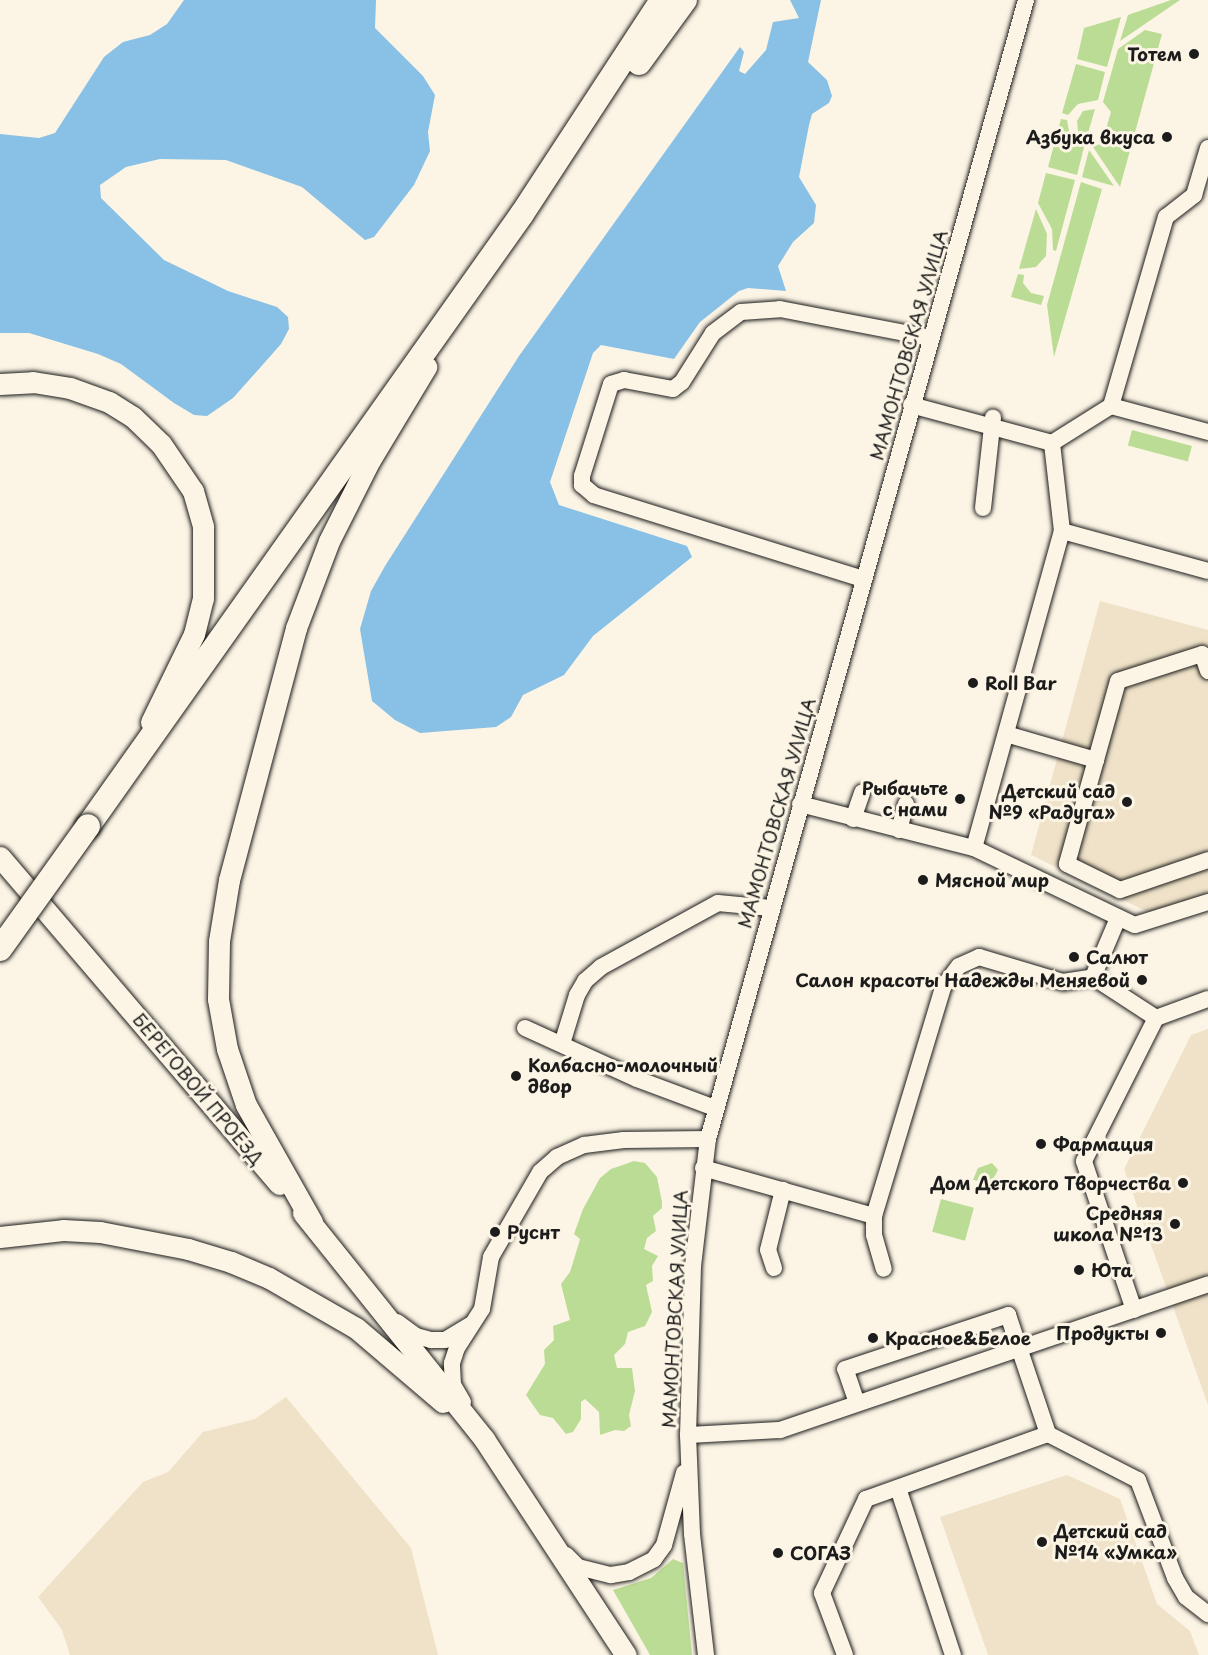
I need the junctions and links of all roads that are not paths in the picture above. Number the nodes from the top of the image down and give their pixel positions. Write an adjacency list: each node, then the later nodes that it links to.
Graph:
1 (662, 0): 5 (highway)
2 (686, 0): 5 (highway)
3 (1026, 0): 7 (street, МАМОНТОВСКАЯ УЛИЦА)
4 (1208, 148): 10 (street)
5 (522, 214): 6 (highway)
6 (484, 269): 21 (highway); 44 (main road)
7 (930, 338): 9 (street, МАМОНТОВСКАЯ УЛИЦА); 17 (street)
8 (0, 384): 21 (main road)
9 (911, 405): 11 (street); 17 (street, МАМОНТОВСКАЯ УЛИЦА)
10 (1111, 406): 12 (street); 13 (street)
11 (991, 422): 13 (street); 14 (street)
12 (1208, 432)
13 (1052, 443): 15 (street)
14 (983, 508)
15 (1062, 531): 16 (street); 19 (street)
16 (1208, 571)
17 (862, 579): 23 (street, МАМОНТОВСКАЯ УЛИЦА)
18 (1208, 671): 20 (street)
19 (1006, 734): 20 (street); 27 (street)
20 (1096, 760): 29 (street)
21 (119, 782): 33 (highway, bridge)
22 (862, 793): 25 (street)
23 (800, 804): 25 (street); 31 (street, МАМОНТОВСКАЯ УЛИЦА)
24 (906, 804): 26 (street)
25 (853, 819): 26 (street)
26 (899, 830): 27 (street)
27 (974, 848): 32 (street)
28 (2, 860): 44 (main road, БЕРЕГОВОЙ ПРОЕЗД)
29 (1208, 860)
30 (1208, 902): 32 (street)
31 (771, 908): 38 (street); 39 (street, МАМОНТОВСКАЯ УЛИЦА)
32 (1118, 918): 34 (street)
33 (0, 950)
34 (1093, 977): 36 (street); 43 (street)
35 (1208, 999): 36 (street)
36 (1156, 1018): 49 (street)
37 (525, 1028): 38 (street)
38 (562, 1044): 39 (street)
39 (715, 1108): 40 (street, МАМОНТОВСКАЯ УЛИЦА)
40 (708, 1139): 41 (street, МАМОНТОВСКАЯ УЛИЦА); 51 (street)
41 (703, 1168): 42 (street); 55 (street, МАМОНТОВСКАЯ УЛИЦА)
42 (783, 1190): 43 (street); 46 (street)
43 (874, 1216): 47 (street)
44 (312, 1222): 50 (main road, БЕРЕГОВОЙ ПРОЕЗД)
45 (0, 1237): 56 (main road)
46 (774, 1268)
47 (884, 1269)
48 (1208, 1284): 49 (street)
49 (1134, 1310): 52 (street)
50 (389, 1317): 51 (street); 56 (main road, БЕРЕГОВОЙ ПРОЕЗД)
51 (476, 1321): 56 (street)
52 (1020, 1349): 53 (street); 53 (street); 54 (street)
53 (857, 1403): 55 (street)
54 (1048, 1434): 58 (street); 60 (street)
55 (688, 1435): 57 (street, МАМОНТОВСКАЯ УЛИЦА)
56 (484, 1439): 59 (main road)
57 (688, 1454): 59 (street); 62 (street, МАМОНТОВСКАЯ УЛИЦА)
58 (898, 1488): 63 (street); 64 (street)
59 (560, 1549): 61 (main road)
60 (1208, 1614)
61 (626, 1655)
62 (706, 1655)
63 (845, 1655)
64 (953, 1655)

